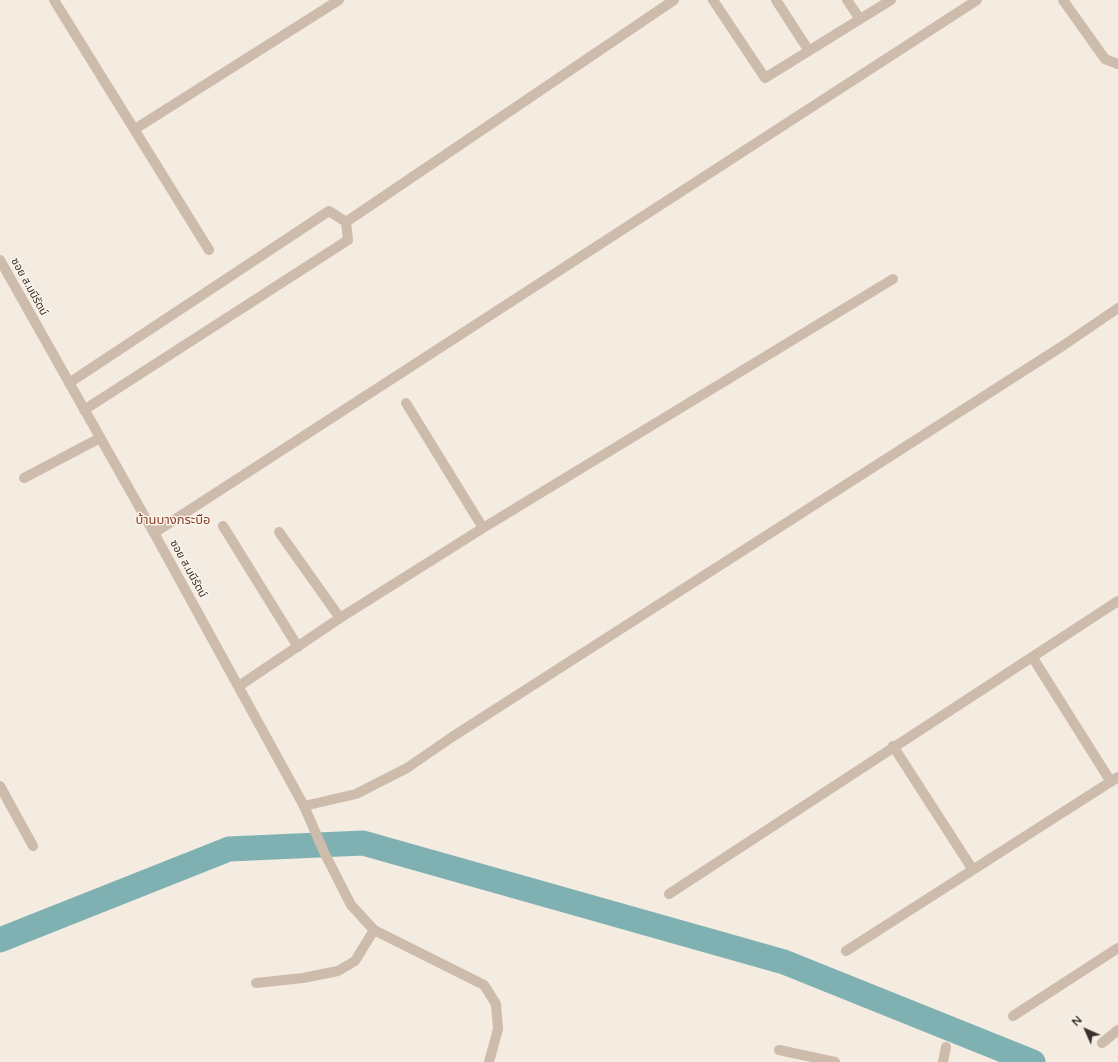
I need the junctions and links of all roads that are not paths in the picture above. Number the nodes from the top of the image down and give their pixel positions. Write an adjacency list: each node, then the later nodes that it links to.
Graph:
1 (54, 0): 13 (street)
2 (339, 0): 13 (street)
3 (674, 0): 14 (street)
4 (713, 0): 11 (street)
5 (776, 0): 11 (street)
6 (847, 0): 10 (street)
7 (891, 0): 10 (street)
8 (977, 0): 27 (street)
9 (1063, 0): 12 (street)
10 (860, 19): 11 (street)
11 (809, 51)
12 (1118, 64)
13 (135, 129): 15 (street)
14 (346, 222): 19 (street); 21 (street)
15 (209, 250)
16 (0, 260): 19 (street, ซอย ส.มนีรัตน์)
17 (893, 279): 25 (street)
18 (1118, 308): 36 (street)
19 (69, 382): 21 (street, ซอย ส.มนีรัตน์)
20 (406, 403): 25 (street)
21 (84, 410): 22 (street, ซอย ส.มนีรัตน์)
22 (100, 438): 23 (street); 27 (street, ซอย ส.มนีรัตน์)
23 (24, 478)
24 (223, 526): 30 (street)
25 (483, 528): 29 (street)
26 (279, 532): 29 (street)
27 (154, 533): 32 (street, ซอย ส.มนีรัตน์)
28 (1118, 601): 31 (street)
29 (340, 618): 30 (street)
30 (298, 647): 32 (street)
31 (1033, 658): 33 (street); 34 (street)
32 (239, 686): 36 (street, ซอย ส.มนีรัตน์)
33 (893, 746): 38 (street); 39 (street)
34 (1115, 779): 38 (street)
35 (0, 786): 37 (street)
36 (305, 807): 40 (street, ซอย ส.มนีรัตน์)
37 (33, 846)
38 (973, 870): 42 (street)
39 (668, 894)
40 (374, 930): 43 (street); 49 (street)
41 (1118, 948): 44 (street)
42 (846, 951)
43 (256, 983)
44 (1013, 1016)
45 (1118, 1030): 46 (street)
46 (1102, 1043)
47 (946, 1047): 51 (street)
48 (779, 1050): 50 (street)
49 (489, 1062)
50 (835, 1062)
51 (943, 1062)

